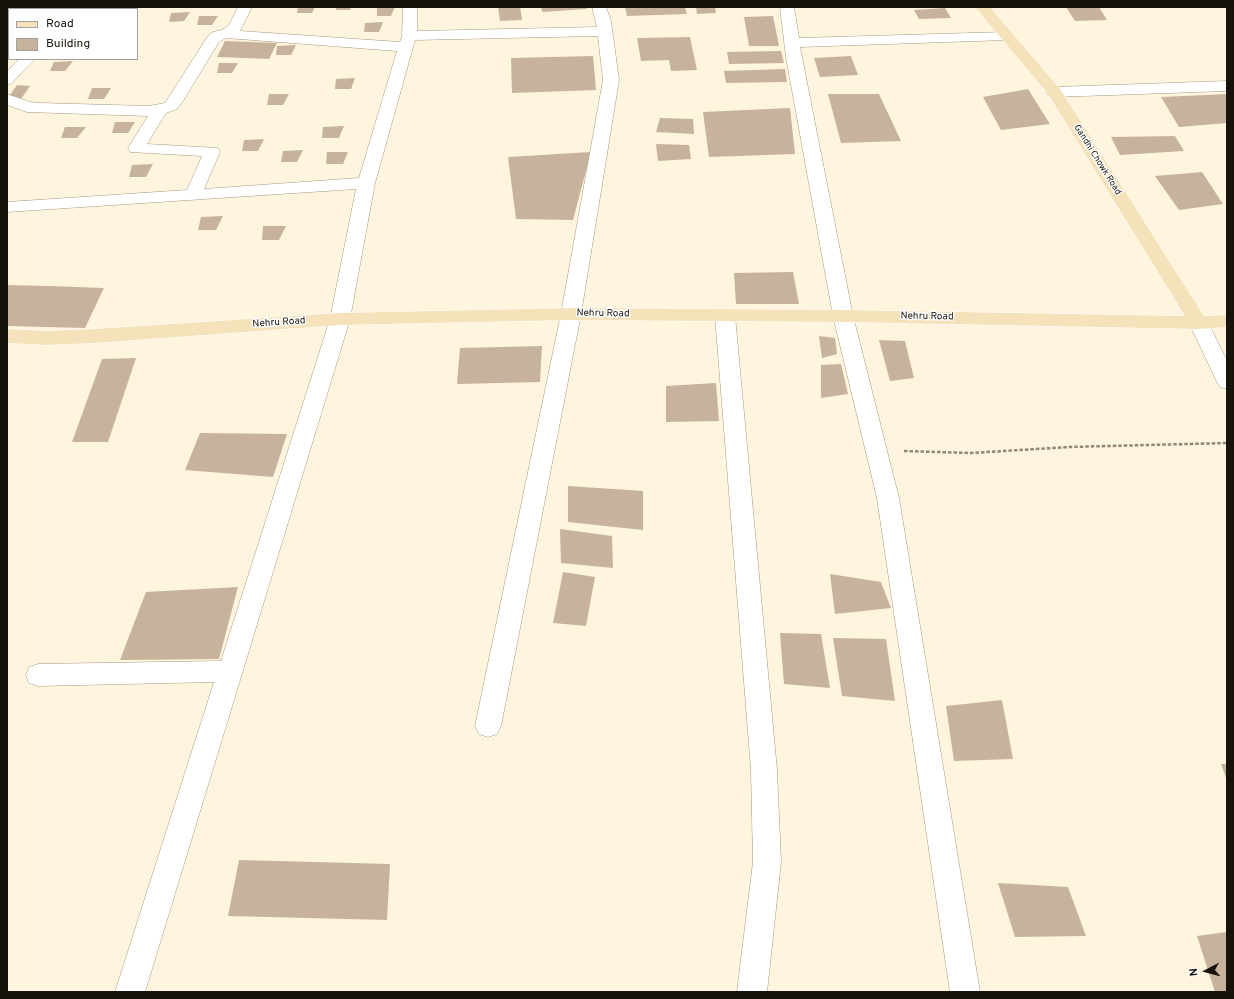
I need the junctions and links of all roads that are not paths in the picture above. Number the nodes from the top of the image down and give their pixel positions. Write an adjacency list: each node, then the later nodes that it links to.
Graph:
1 (245, 7): 7 (street)
2 (410, 7): 9 (street)
3 (599, 7): 6 (street)
4 (787, 7): 10 (street)
5 (982, 7): 8 (main road, Gandhi Chowk Road)
6 (605, 31): 9 (street); 20 (street)
7 (226, 34): 9 (street); 16 (street)
8 (1006, 36): 10 (street); 14 (main road, Gandhi Chowk Road)
9 (407, 41): 17 (street)
10 (792, 43): 22 (street)
11 (26, 60): 12 (street)
12 (7, 80)
13 (1227, 86): 14 (street)
14 (1054, 92): 25 (main road, Gandhi Chowk Road)
15 (7, 99): 16 (street)
16 (160, 110): 18 (street)
17 (366, 183): 18 (street); 23 (street)
18 (192, 195): 19 (street)
19 (7, 207)
20 (571, 314): 21 (main road, Nehru Road); 23 (main road, Nehru Road); 30 (street)
21 (725, 316): 22 (main road, Nehru Road); 32 (street)
22 (843, 316): 25 (main road, Nehru Road); 33 (street)
23 (340, 319): 26 (main road, Nehru Road); 28 (street)
24 (1227, 321): 25 (main road, Nehru Road)
25 (1199, 323): 27 (street)
26 (7, 336)
27 (1227, 382)
28 (230, 671): 29 (street); 31 (street)
29 (38, 675)
30 (488, 726)
31 (130, 992)
32 (752, 992)
33 (965, 992)

